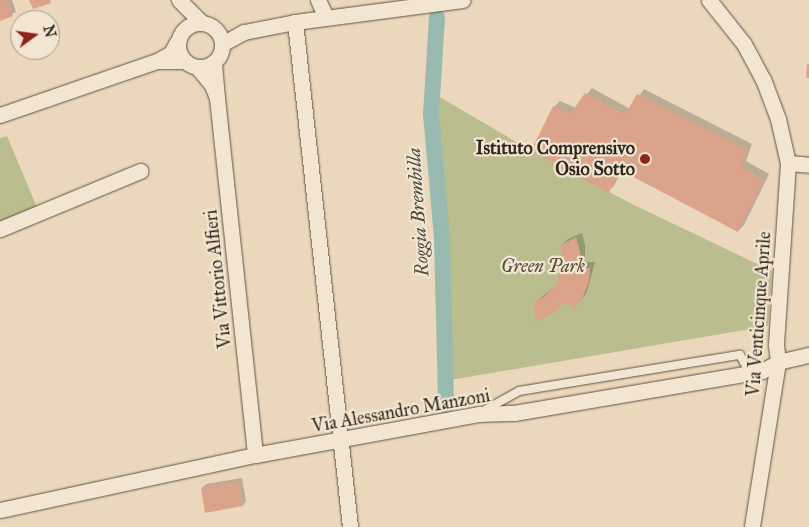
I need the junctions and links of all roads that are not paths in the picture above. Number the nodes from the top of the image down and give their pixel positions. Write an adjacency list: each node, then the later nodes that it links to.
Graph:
1 (318, 0): 5 (street)
2 (463, 0): 4 (street)
3 (708, 0): 15 (street, Via Venticinque Aprile)
4 (425, 2): 5 (street)
5 (326, 17): 7 (street)
6 (201, 22): 8 (street); 8 (street); 9 (street)
7 (295, 22): 9 (street); 23 (street)
8 (180, 36): 10 (street); 12 (street)
9 (222, 44): 11 (street)
10 (157, 61): 12 (street); 14 (street)
11 (214, 62): 12 (street); 13 (street, Via Vittorio Alfieri)
12 (191, 64): 13 (street, Via Vittorio Alfieri)
13 (217, 98): 24 (street, Via Vittorio Alfieri)
14 (0, 114)
15 (788, 163): 16 (street); 20 (street, Via Venticinque Aprile)
16 (809, 165)
17 (140, 171): 18 (street)
18 (0, 229)
19 (809, 355): 20 (street, Via Alessandro Manzoni)
20 (778, 362): 21 (street, Via Alessandro Manzoni); 27 (street, Via Venticinque Aprile)
21 (750, 373): 22 (street, Via Alessandro Manzoni); 22 (lane)
22 (479, 414): 23 (street, Via Alessandro Manzoni)
23 (341, 441): 24 (street, Via Alessandro Manzoni); 26 (street)
24 (255, 455): 25 (street, Via Alessandro Manzoni)
25 (0, 510)
26 (350, 527)
27 (752, 527)

